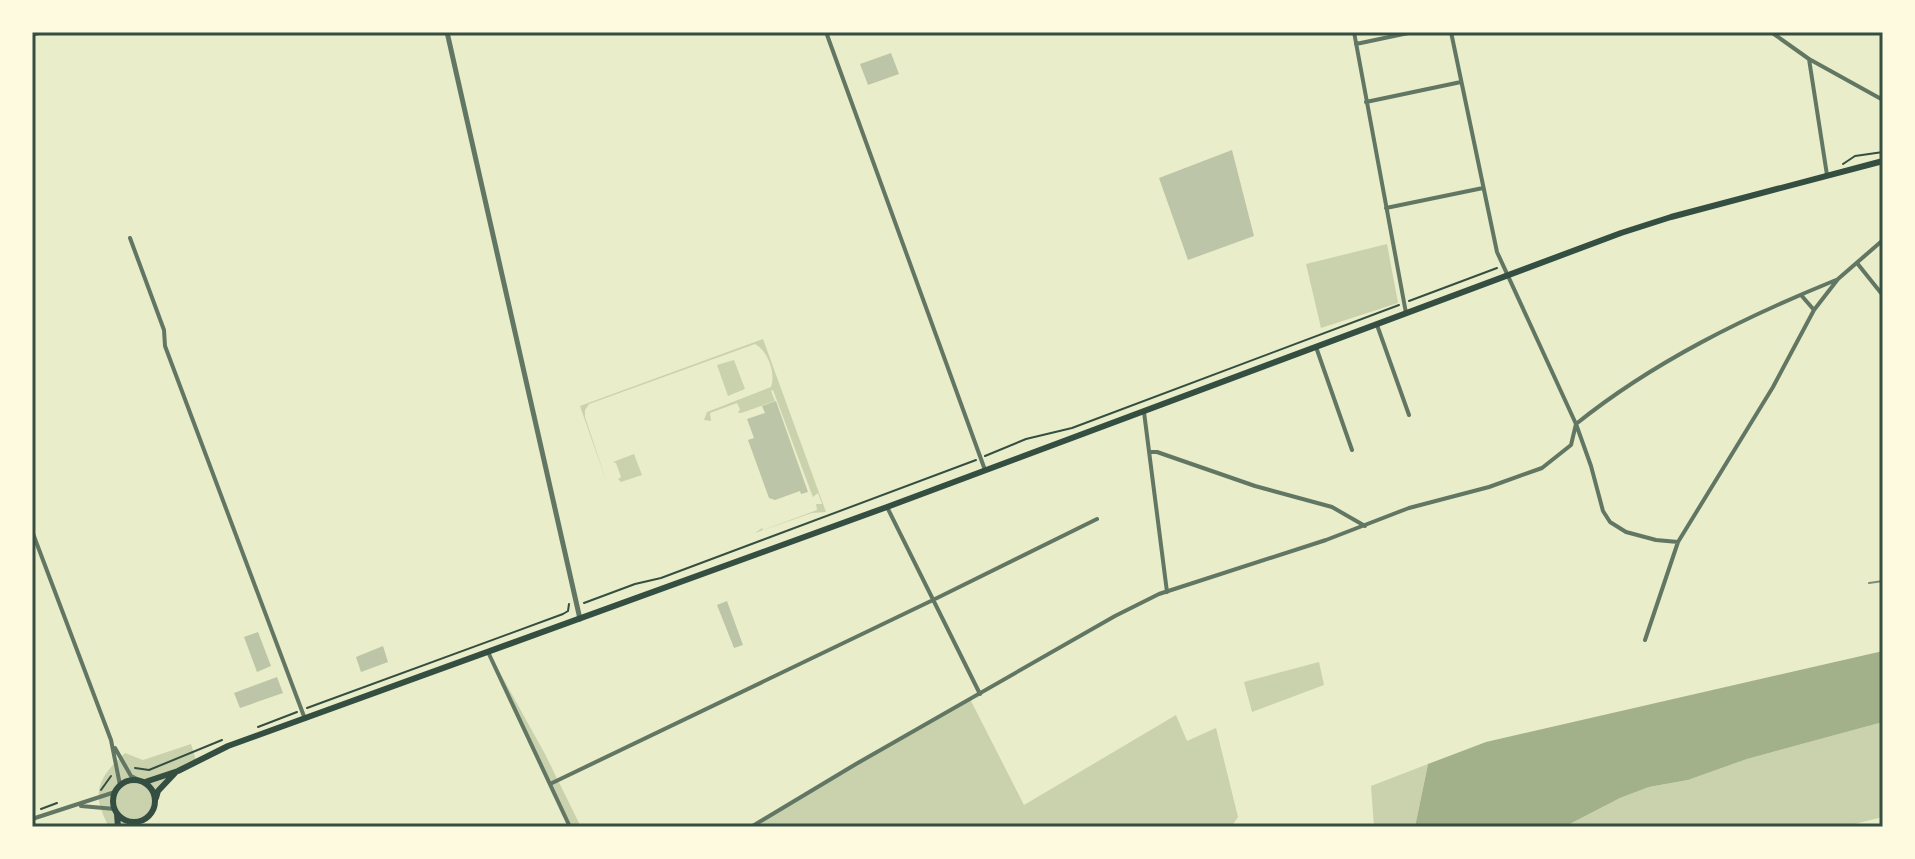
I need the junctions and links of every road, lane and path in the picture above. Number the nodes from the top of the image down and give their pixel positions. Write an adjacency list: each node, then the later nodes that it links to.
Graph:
1 (447, 32): 47 (street)
2 (826, 32): 36 (street)
3 (1354, 32): 7 (street)
4 (1413, 32): 7 (street)
5 (1451, 32): 9 (street)
6 (1771, 32): 8 (street)
7 (1356, 44): 11 (street)
8 (1809, 59): 10 (street); 15 (street)
9 (1461, 82): 11 (street); 16 (street)
10 (1883, 100)
11 (1366, 102): 17 (street)
12 (1883, 152): 14 (path)
13 (1883, 161): 15 (main road)
14 (1840, 166)
15 (1827, 175): 22 (main road)
16 (1483, 188): 17 (street); 21 (street)
17 (1386, 208): 26 (street)
18 (130, 238): 51 (street)
19 (1883, 240): 20 (street)
20 (1857, 263): 23 (street); 24 (street)
21 (1502, 266): 22 (street); 26 (path)
22 (1506, 276): 28 (main road); 33 (street)
23 (1838, 279): 25 (street); 27 (street)
24 (1883, 292)
25 (1801, 295): 27 (street); 33 (street)
26 (1405, 303): 28 (street); 36 (path)
27 (1814, 310): 42 (street)
28 (1407, 314): 29 (main road)
29 (1377, 325): 30 (main road); 32 (street)
30 (1316, 347): 31 (main road); 34 (street)
31 (1143, 411): 35 (street); 37 (main road)
32 (1409, 415)
33 (1576, 424): 40 (street); 42 (street)
34 (1352, 450)
35 (1149, 452): 40 (street); 43 (street)
36 (980, 458): 37 (street); 44 (path)
37 (985, 470): 38 (main road)
38 (887, 507): 45 (street); 47 (main road)
39 (1097, 519): 45 (street)
40 (1365, 526): 43 (street)
41 (32, 531): 54 (street)
42 (1678, 542): 48 (street)
43 (1167, 592): 50 (street)
44 (580, 597)
45 (933, 600): 50 (street); 61 (street)
46 (569, 602): 51 (path)
47 (580, 619): 49 (main road)
48 (1645, 640)
49 (488, 651): 53 (main road); 61 (street)
50 (980, 694): 74 (street)
51 (301, 710): 52 (path); 53 (street)
52 (289, 715)
53 (305, 719): 58 (main road)
54 (113, 746): 59 (street); 62 (street)
55 (131, 765): 56 (path)
56 (153, 768)
57 (115, 771): 64 (path)
58 (178, 771): 60 (main road); 65 (main road)
59 (137, 779): 60 (main road); 62 (main road)
60 (145, 782): 65 (main road)
61 (550, 784): 73 (street)
62 (120, 785): 63 (main road)
63 (115, 792): 67 (street); 69 (main road)
64 (98, 793)
65 (156, 798): 71 (main road)
66 (54, 804): 68 (path)
67 (78, 806): 69 (street); 70 (street)
68 (35, 811)
69 (116, 812): 71 (main road); 72 (main road)
70 (32, 819)
71 (131, 824)
72 (118, 827)
73 (570, 827)
74 (751, 827)

